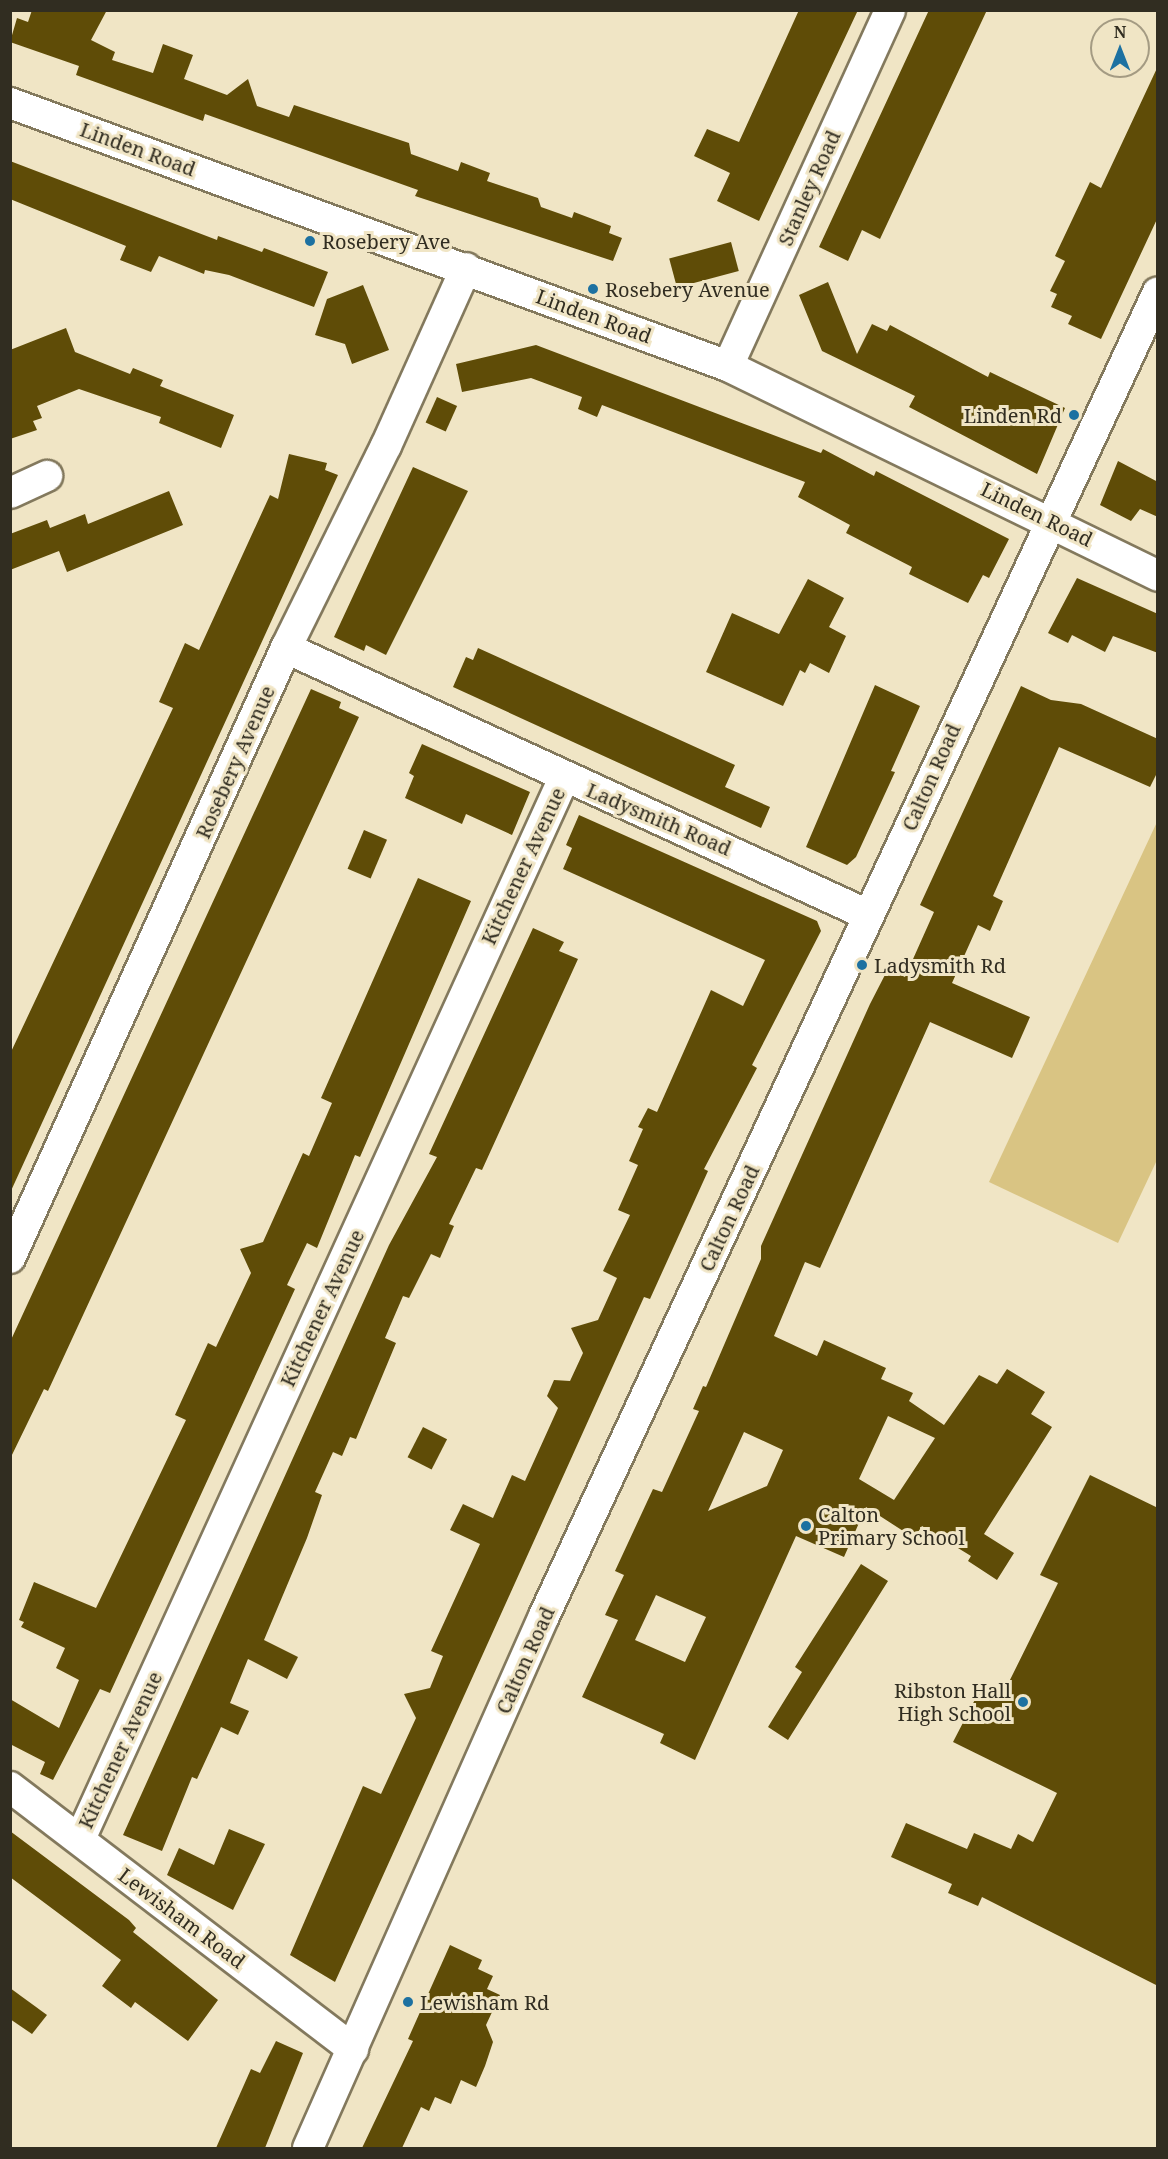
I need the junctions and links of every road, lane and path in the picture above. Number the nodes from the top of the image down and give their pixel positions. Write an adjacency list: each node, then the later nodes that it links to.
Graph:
1 (890, 10): 5 (street, Stanley Road)
2 (10, 103): 3 (street, Linden Road)
3 (466, 268): 5 (street, Linden Road); 10 (street, Rosebery Avenue)
4 (1156, 297): 8 (street, Calton Road)
5 (728, 366): 8 (street, Linden Road)
6 (47, 476): 7 (street)
7 (10, 493)
8 (1052, 520): 9 (street, Linden Road); 12 (street, Calton Road)
9 (1158, 576)
10 (286, 648): 11 (street, Ladysmith Road); 13 (street, Rosebery Avenue)
11 (564, 778): 12 (street, Ladysmith Road); 15 (street, Kitchener Avenue)
12 (868, 915): 16 (street, Calton Road)
13 (10, 1258)
14 (10, 1787): 15 (street, Lewisham Road)
15 (80, 1839): 16 (street, Lewisham Road)
16 (353, 2049): 17 (street, Calton Road)
17 (308, 2148)

